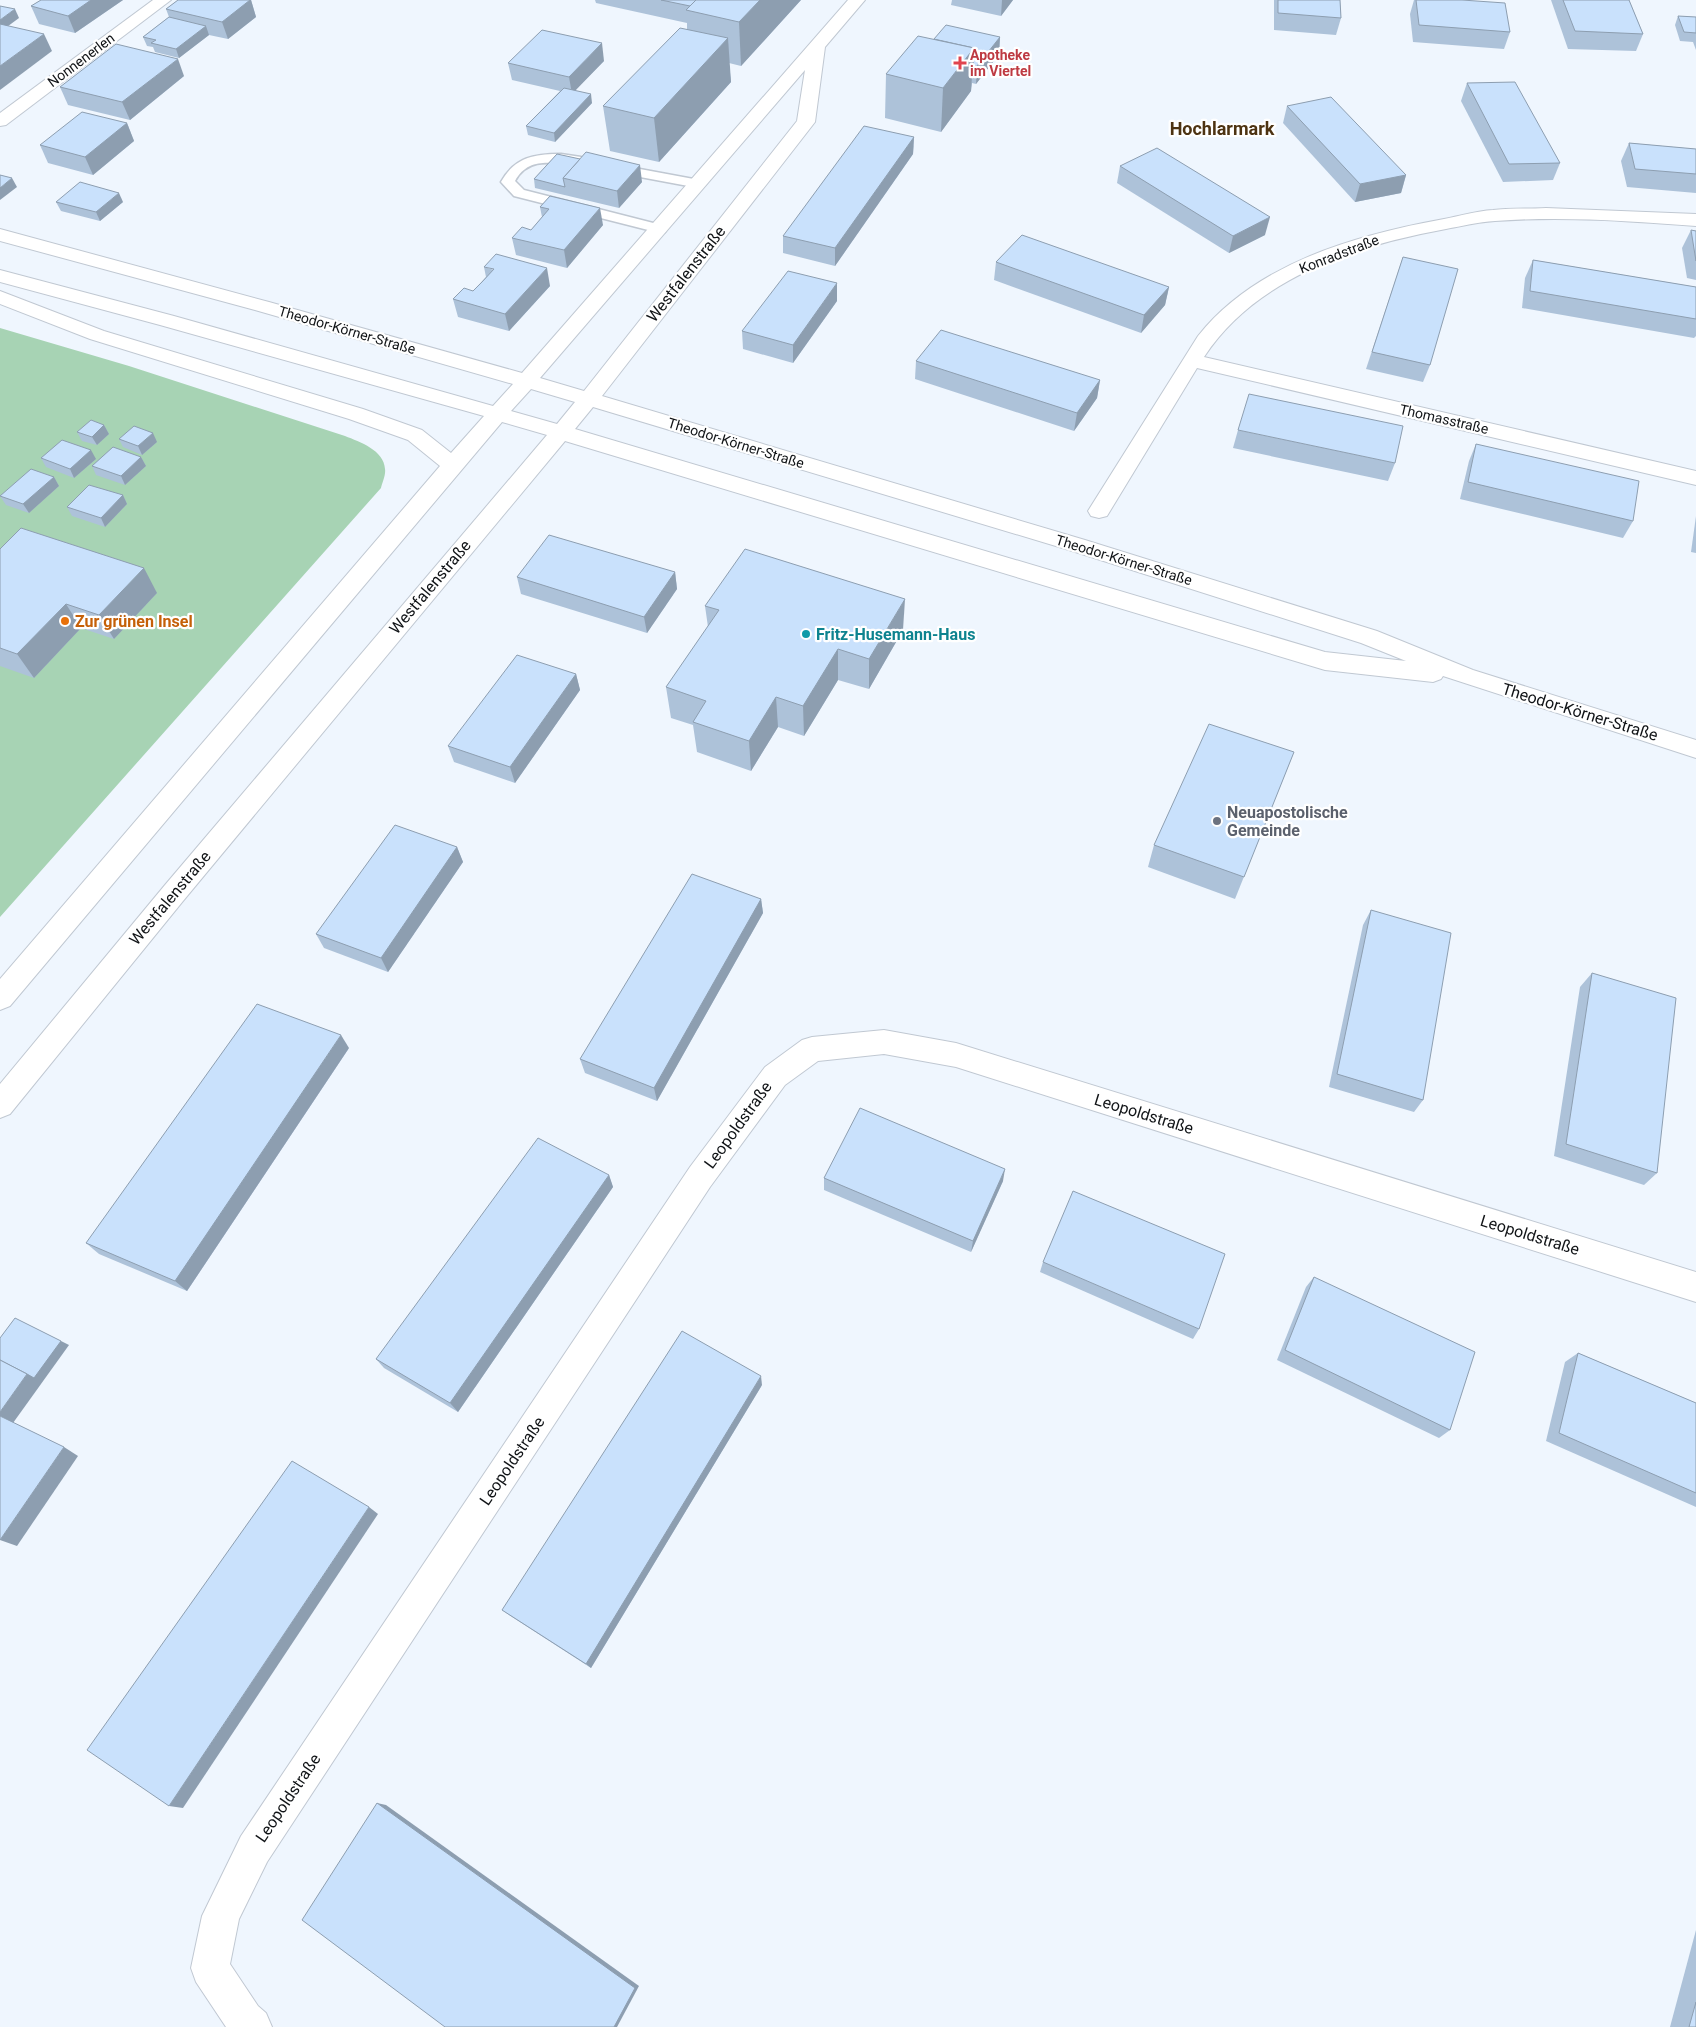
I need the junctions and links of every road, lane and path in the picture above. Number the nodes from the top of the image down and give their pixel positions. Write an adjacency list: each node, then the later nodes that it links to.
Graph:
1 (162, 0): 4 (main road, Nonnenerlen)
2 (857, 0): 3 (main road)
3 (817, 48): 5 (main road); 13 (main road, Westfalenstraße)
4 (0, 121)
5 (699, 184): 7 (main road); 7 (lane)
6 (1696, 220): 11 (main road, Konradstraße)
7 (660, 229): 12 (main road)
8 (0, 235): 12 (main road, Theodor-Körner-Straße)
9 (0, 276): 14 (main road, Theodor-Körner-Straße)
10 (0, 297): 16 (main road)
11 (1192, 360): 17 (main road, Thomasstraße); 18 (main road, Konradstraße)
12 (526, 381): 13 (main road, Theodor-Körner-Straße); 14 (main road)
13 (589, 399): 15 (main road, Westfalenstraße); 19 (main road, Theodor-Körner-Straße)
14 (497, 414): 15 (main road, Theodor-Körner-Straße); 16 (main road)
15 (561, 432): 19 (main road, Theodor-Körner-Straße); 22 (main road, Westfalenstraße)
16 (452, 465): 21 (main road)
17 (1696, 478)
18 (1099, 511)
19 (1465, 676): 20 (main road, Theodor-Körner-Straße)
20 (1696, 749)
21 (0, 998)
22 (0, 1105)
23 (1696, 1287): 24 (main road, Leopoldstraße)
24 (252, 2027)

